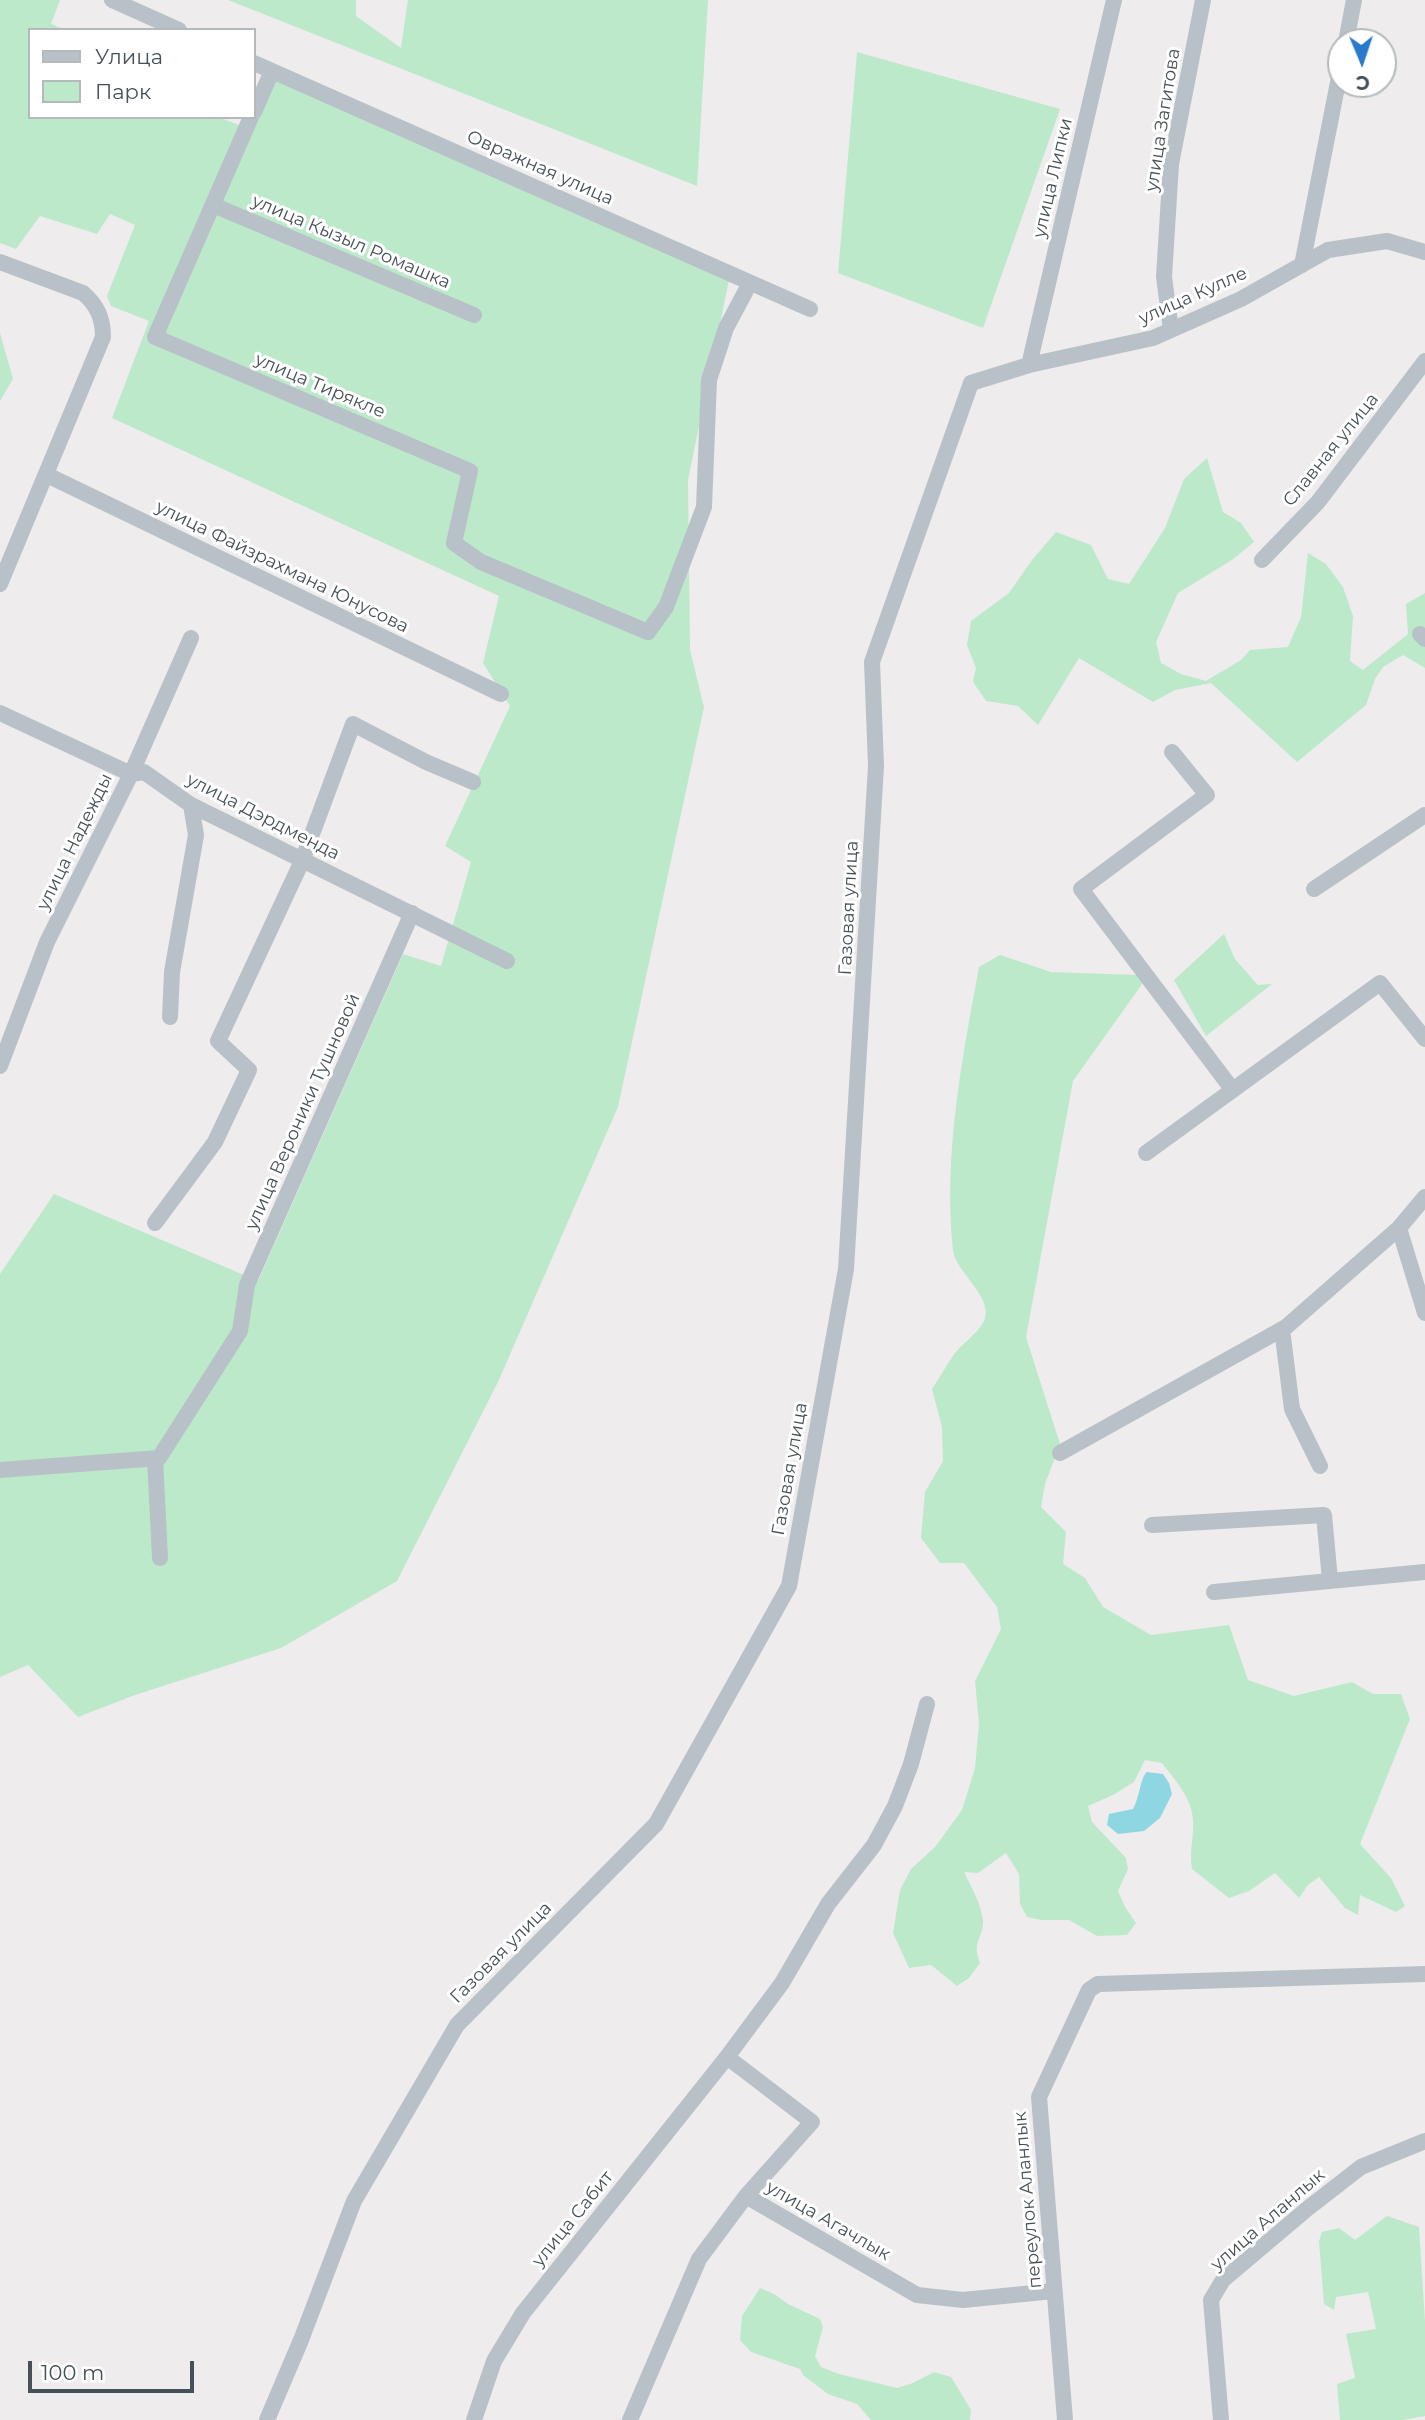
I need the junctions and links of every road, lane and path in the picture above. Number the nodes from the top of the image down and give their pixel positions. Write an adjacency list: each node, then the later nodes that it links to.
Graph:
1 (112, 0): 5 (street)
2 (1114, 0): 21 (street, улица Липки)
3 (1203, 0): 19 (street, улица Загитова)
4 (1354, 0): 6 (street)
5 (175, 28)
6 (1349, 28)
7 (256, 64): 8 (street, Овражная улица)
8 (272, 71): 10 (street); 16 (street, Овражная улица)
9 (1335, 98): 15 (street)
10 (256, 107)
11 (250, 119): 12 (street)
12 (213, 205): 16 (street, улица Тирякле); 18 (street, улица Кызыл Ромашка)
13 (1425, 252): 15 (street, улица Кулле)
14 (0, 262): 23 (street)
15 (1301, 265): 19 (street, улица Кулле)
16 (750, 283): 17 (street, Овражная улица)
17 (810, 309)
18 (474, 315)
19 (1171, 330): 21 (street, улица Кулле)
20 (1425, 361): 24 (street, Славная улица)
21 (1029, 365): 22 (street, улица Кулле)
22 (971, 383): 63 (street, Газовая улица)
23 (47, 475): 25 (street); 27 (street, улица Файзрахмана Юнусова)
24 (1262, 560)
25 (0, 584)
26 (191, 638): 30 (street, улица Надежды)
27 (501, 694)
28 (0, 713): 30 (street, улица Дэрдменда)
29 (1172, 752): 41 (street)
30 (131, 774): 32 (street, улица Дэрдменда); 40 (street, улица Надежды)
31 (473, 782): 34 (street)
32 (191, 805): 34 (street, улица Дэрдменда); 38 (street)
33 (1425, 815): 35 (street)
34 (302, 861): 36 (street, улица Дэрдменда); 44 (street)
35 (1314, 889)
36 (412, 913): 37 (street, улица Дэрдменда); 49 (street, улица Вероники Тушновой)
37 (508, 961)
38 (170, 1017)
39 (1425, 1039): 41 (street)
40 (0, 1066)
41 (1232, 1089): 42 (street)
42 (1146, 1153)
43 (1425, 1197): 45 (street)
44 (155, 1223)
45 (1399, 1227): 46 (street); 47 (street)
46 (1425, 1313)
47 (1282, 1329): 48 (street); 50 (street)
48 (1060, 1454)
49 (155, 1459): 51 (street); 53 (street)
50 (1320, 1466)
51 (0, 1471)
52 (1152, 1525): 55 (street)
53 (160, 1558)
54 (1425, 1572): 55 (street)
55 (1330, 1580): 56 (street)
56 (1214, 1592)
57 (927, 1704): 59 (street, улица Сабит)
58 (1425, 1974): 62 (street, переулок Аланлык)
59 (727, 2057): 61 (street); 64 (street, улица Сабит)
60 (1425, 2141): 67 (street, улица Аланлык)
61 (746, 2196): 62 (street, улица Агачлык); 65 (street, улица Агачлык)
62 (1055, 2291): 66 (street, переулок Аланлык)
63 (267, 2420)
64 (474, 2420)
65 (630, 2420)
66 (1065, 2420)
67 (1221, 2420)

